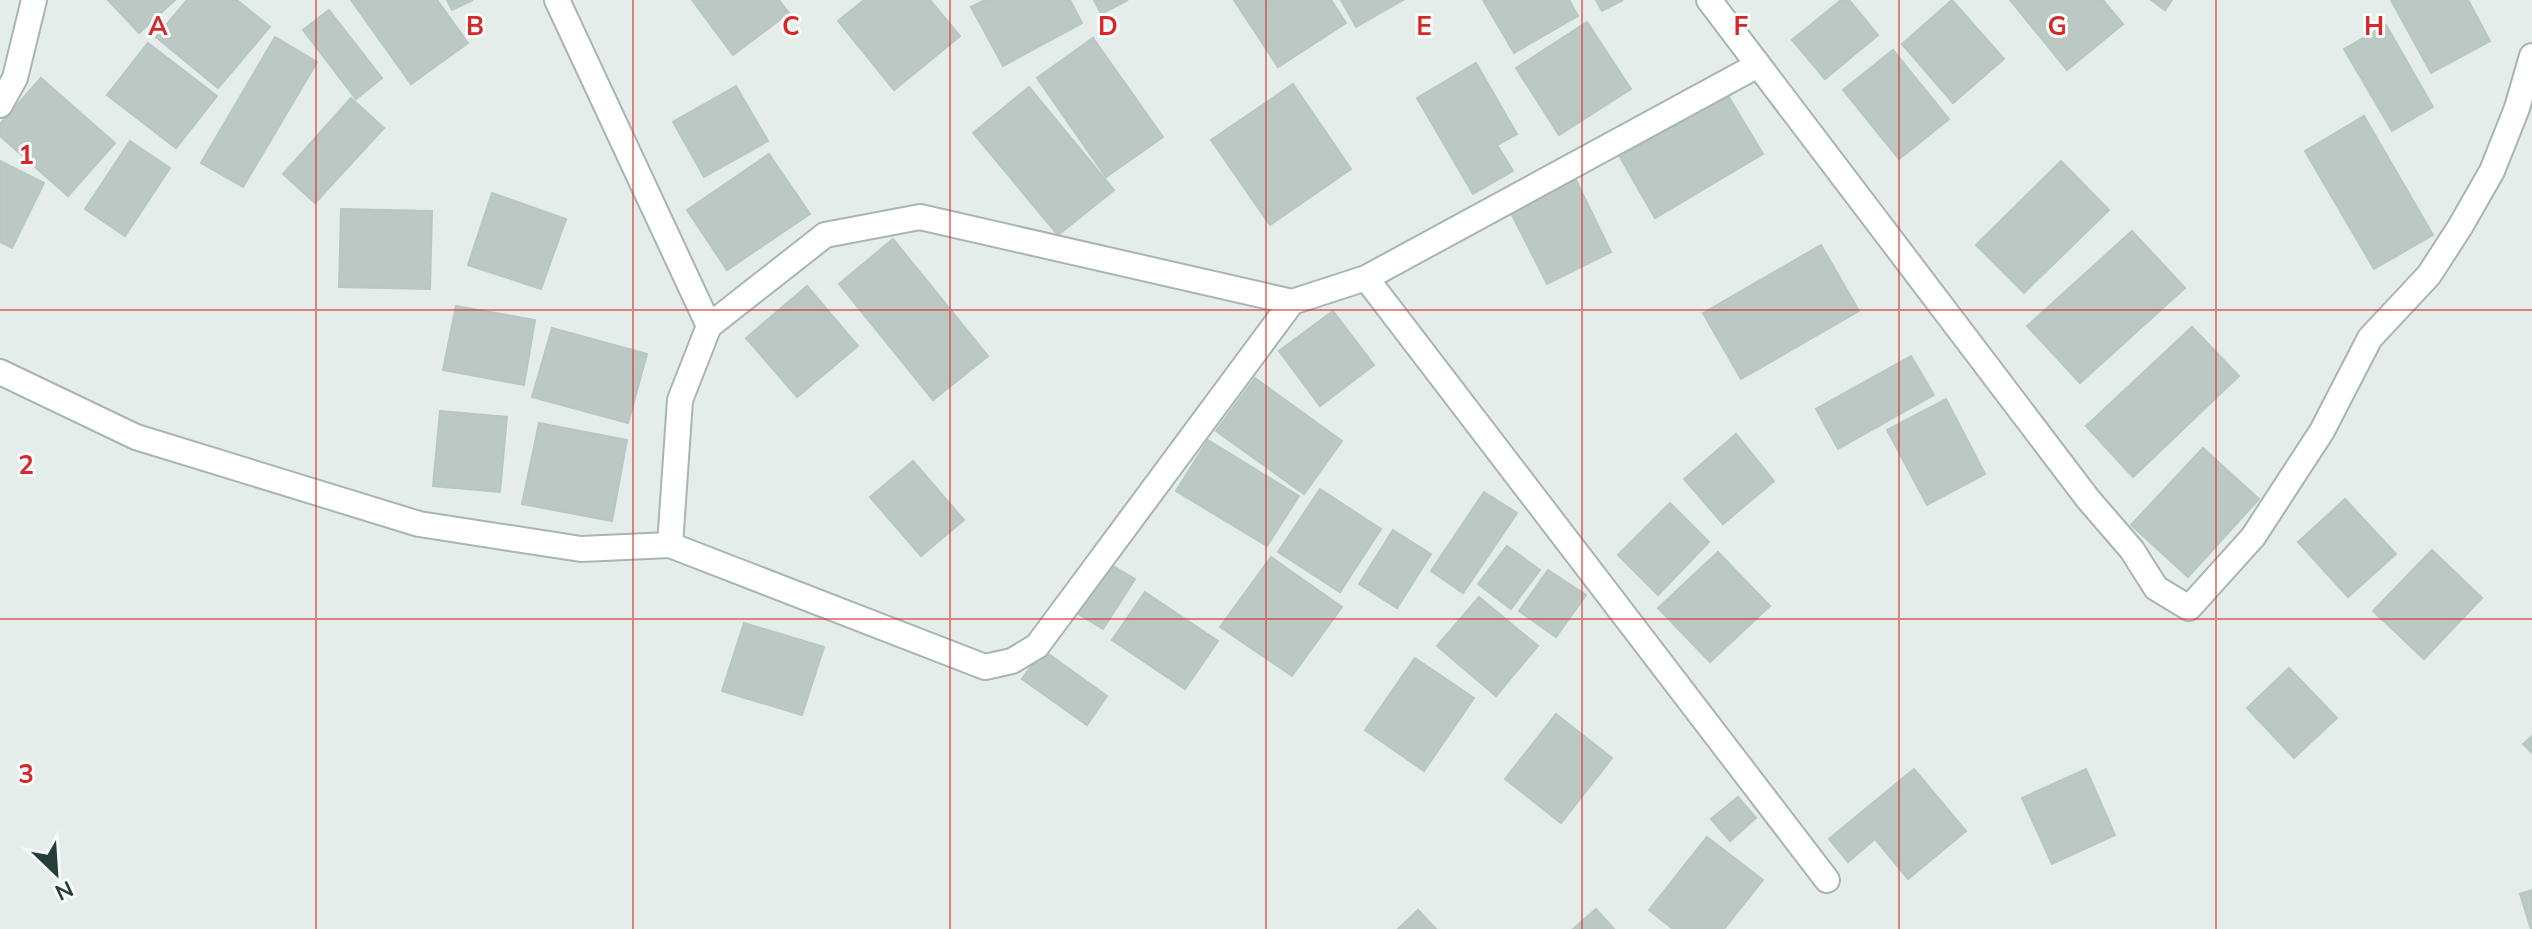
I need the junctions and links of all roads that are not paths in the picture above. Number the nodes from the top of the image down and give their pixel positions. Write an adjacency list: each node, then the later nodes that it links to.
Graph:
1 (34, 0): 6 (street)
2 (557, 0): 10 (street)
3 (1709, 0): 5 (street)
4 (2532, 56): 7 (street)
5 (1758, 65): 7 (street); 8 (street)
6 (0, 105)
7 (2524, 115)
8 (1366, 278): 9 (street); 13 (street)
9 (1292, 302): 10 (street); 12 (street)
10 (709, 326): 12 (street)
11 (0, 372): 12 (street)
12 (670, 545)
13 (1827, 880)

